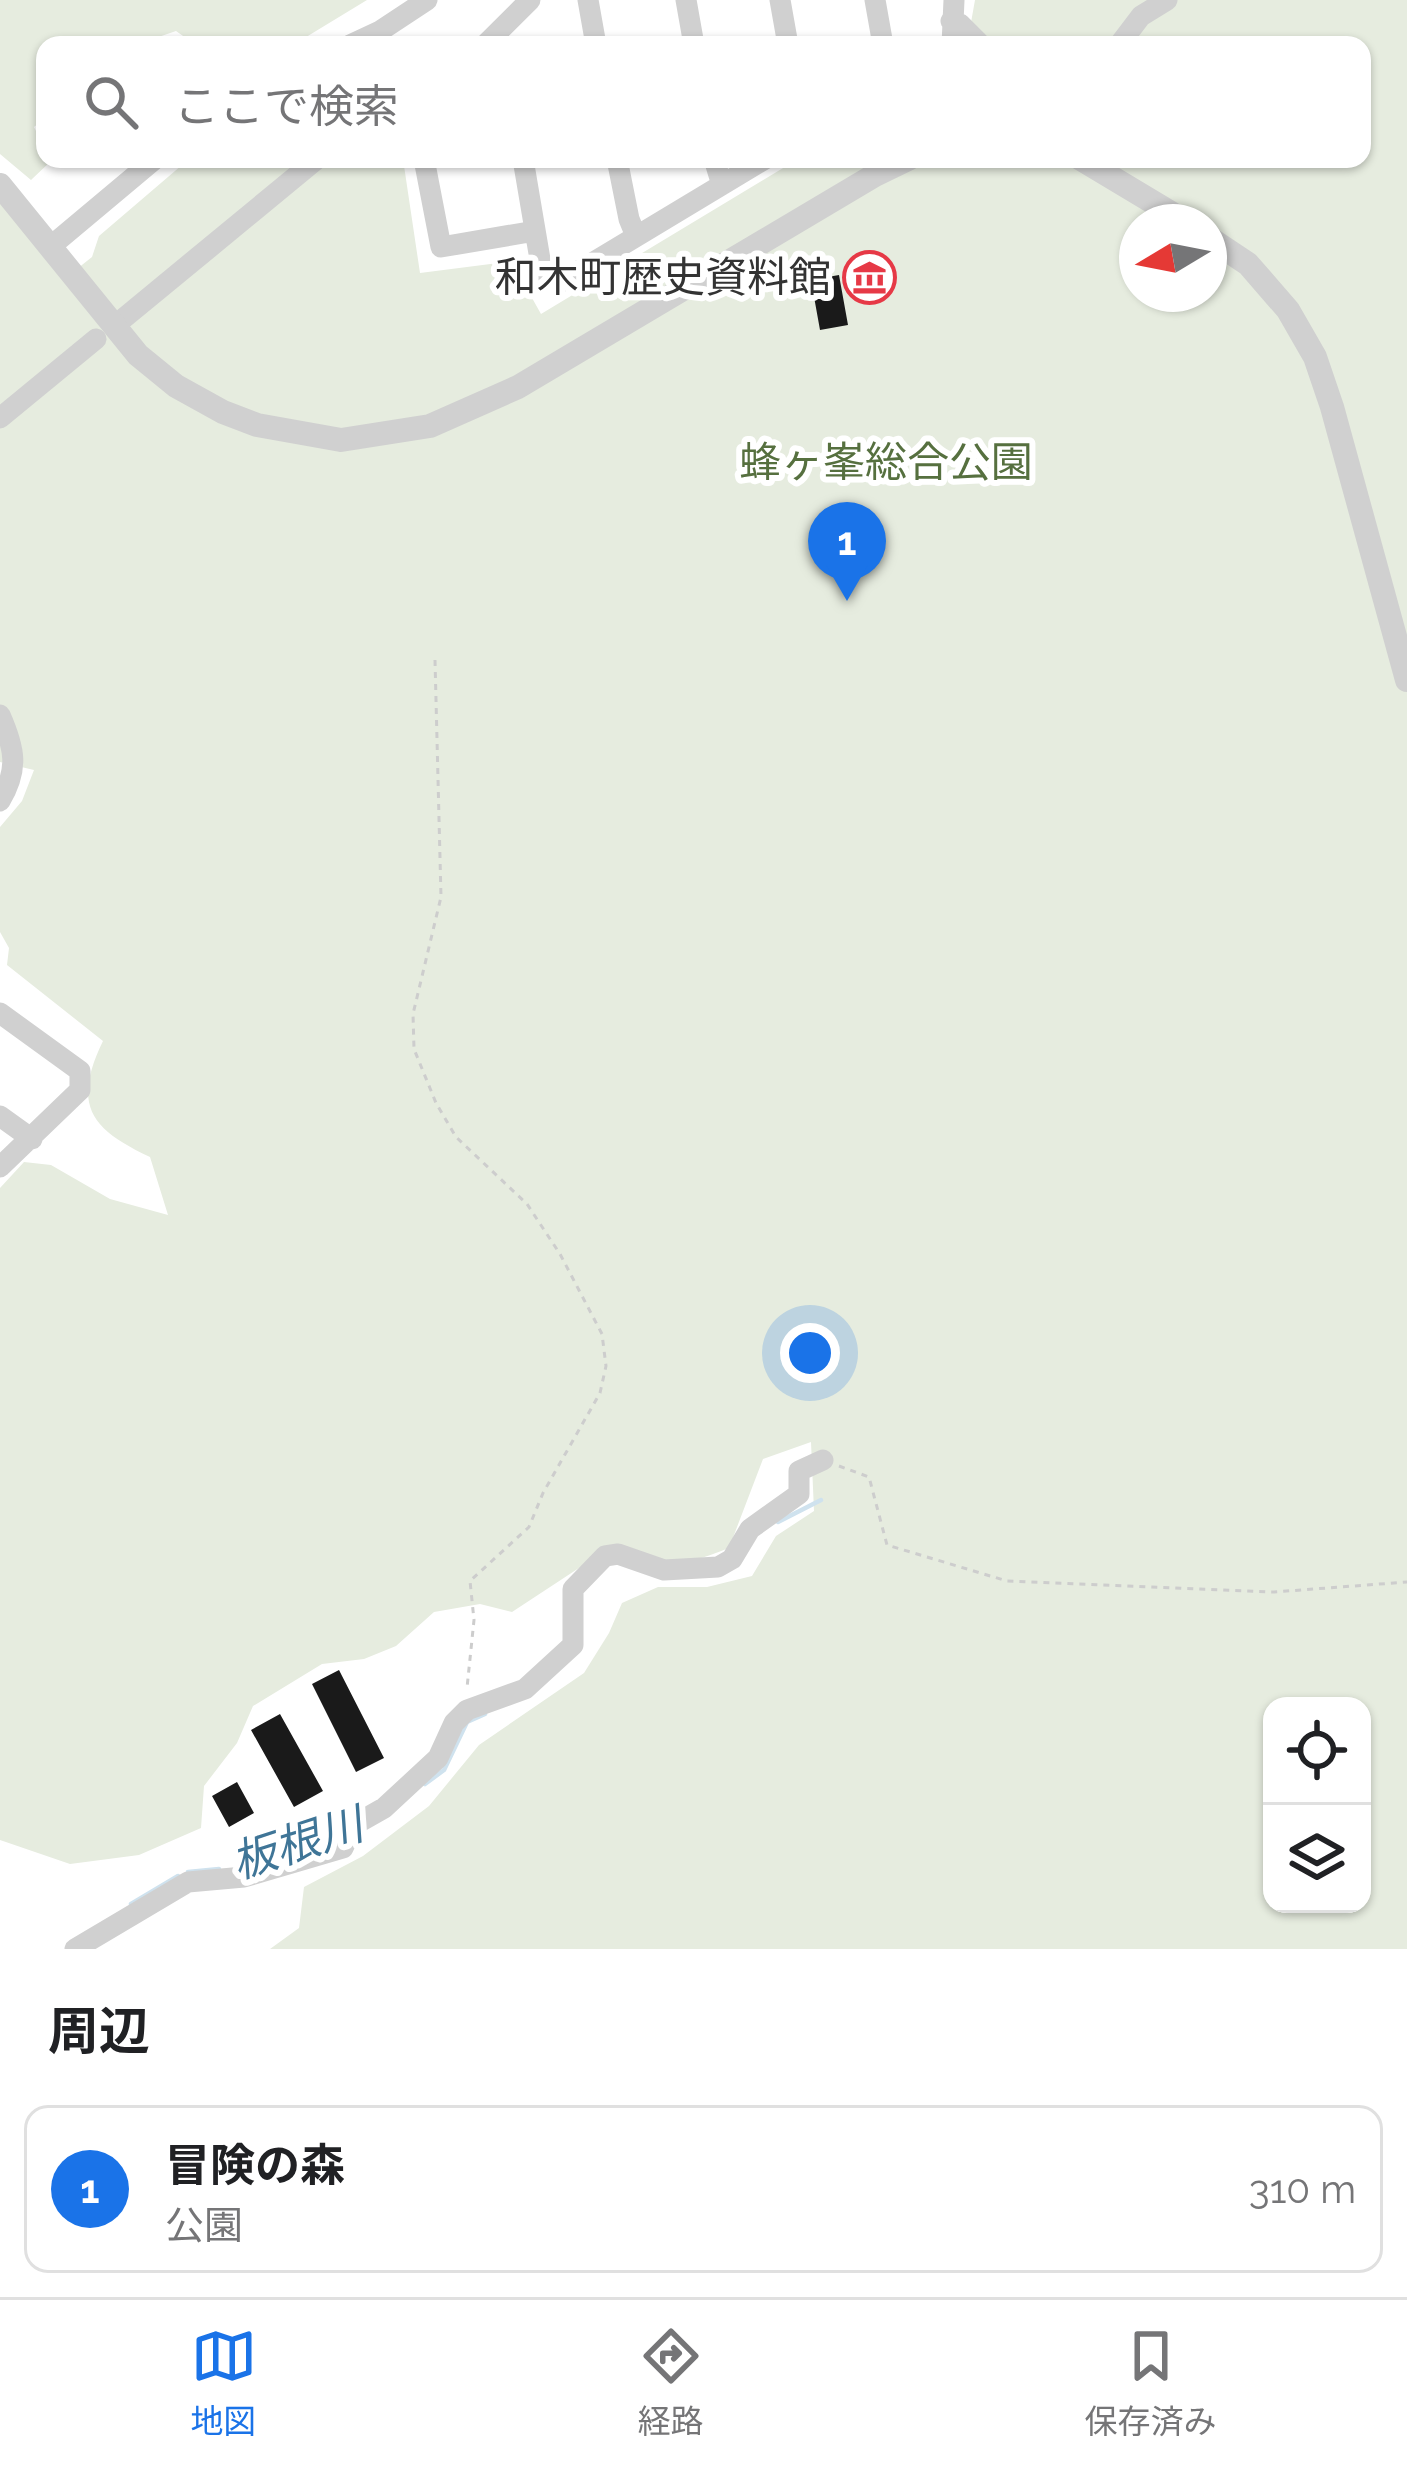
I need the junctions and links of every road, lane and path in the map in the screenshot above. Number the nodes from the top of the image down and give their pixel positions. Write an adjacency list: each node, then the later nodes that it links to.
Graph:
1 (427, 0): 9 (street)
2 (530, 0): 10 (street)
3 (588, 0): 11 (street)
4 (686, 0): 12 (street)
5 (780, 0): 13 (street)
6 (875, 0): 14 (street)
7 (1167, 0): 16 (street)
8 (953, 11): 15 (street)
9 (386, 36)
10 (498, 36)
11 (594, 36)
12 (692, 36)
13 (786, 36)
14 (881, 36)
15 (973, 36)
16 (1126, 36)
17 (144, 168): 31 (street)
18 (305, 168): 33 (street)
19 (426, 168): 29 (street)
20 (524, 168): 29 (street)
21 (619, 168): 30 (street)
22 (717, 168): 26 (street)
23 (750, 168): 26 (street)
24 (889, 168): 31 (street)
25 (1096, 168): 28 (street)
26 (722, 184): 30 (street)
27 (0, 185): 31 (street)
28 (1156, 204)
29 (535, 232): 30 (street)
30 (636, 236)
31 (50, 247)
32 (1227, 250): 37 (street)
33 (124, 318)
34 (96, 339): 35 (street)
35 (0, 418)
36 (435, 660): 46 (path)
37 (1407, 680)
38 (0, 715): 39 (street)
39 (0, 802)
40 (0, 1013): 42 (street)
41 (0, 1116): 42 (street)
42 (32, 1139): 43 (street)
43 (0, 1167)
44 (823, 1460): 45 (path); 46 (street)
45 (1407, 1582)
46 (467, 1710): 47 (street)
47 (75, 1949)

